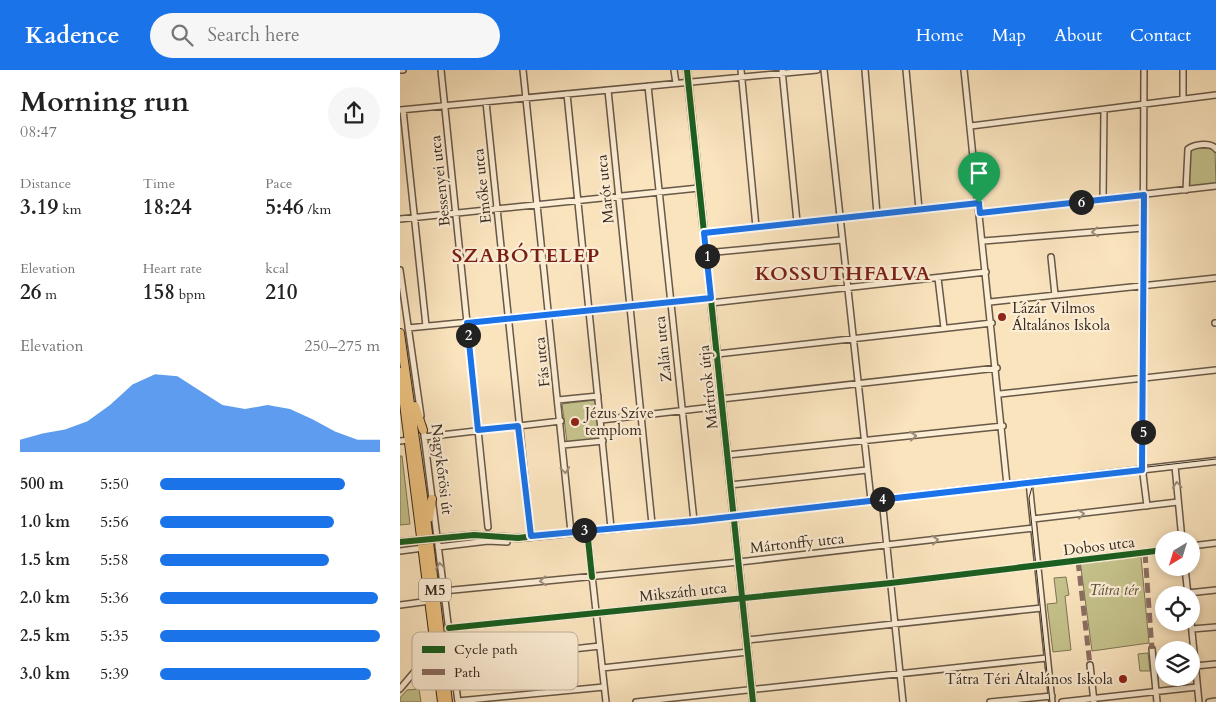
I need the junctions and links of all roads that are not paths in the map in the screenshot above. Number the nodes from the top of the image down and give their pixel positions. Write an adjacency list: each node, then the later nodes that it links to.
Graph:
1 (441, 70): 25 (street, Bessenyei utca)
2 (523, 70): 21 (street, Fás utca)
3 (674, 70): 16 (street)
4 (687, 70): 15 (street, Mártírok útja)
5 (741, 70): 14 (street)
6 (818, 70): 13 (street)
7 (824, 70): 47 (street)
8 (865, 70): 44 (street)
9 (906, 70): 41 (street)
10 (964, 70): 28 (street)
11 (1144, 70): 24 (street)
12 (1183, 70): 22 (street)
13 (782, 72): 14 (street); 48 (street)
14 (741, 78): 15 (street); 49 (street)
15 (689, 82): 16 (street); 31 (street, Mártírok útja)
16 (676, 83): 17 (street)
17 (648, 86): 18 (street); 33 (street, Zalán utca)
18 (608, 90): 19 (street); 35 (street, Marót utca)
19 (568, 94): 21 (street); 37 (street)
20 (1216, 95): 22 (street)
21 (526, 98): 23 (street); 39 (street, Fás utca)
22 (1183, 99): 24 (street)
23 (486, 102): 25 (street); 40 (street, Emőke utca)
24 (1144, 105): 27 (street); 34 (street)
25 (445, 106): 26 (street); 42 (street, Bessenyei utca)
26 (402, 110): 45 (street)
27 (1104, 110): 28 (street); 36 (street)
28 (970, 126): 38 (street)
29 (1216, 149): 32 (street)
30 (1216, 186): 32 (street)
31 (699, 188): 33 (street); 51 (street, Mártírok útja)
32 (1186, 190): 34 (street)
33 (660, 192): 35 (street); 64 (street, Zalán utca)
34 (1144, 195): 36 (street); 50 (street)
35 (619, 197): 37 (street); 66 (street, Marót utca)
36 (1103, 199): 43 (street)
37 (578, 202): 39 (street); 67 (street)
38 (979, 203): 41 (street); 43 (street)
39 (538, 206): 40 (street); 68 (street, Fás utca)
40 (496, 208): 42 (street); 69 (street, Emőke utca)
41 (919, 209): 44 (street)
42 (455, 213): 45 (street); 70 (street, Bessenyei utca)
43 (980, 213): 53 (street)
44 (877, 214): 47 (street)
45 (414, 217): 46 (street); 72 (street)
46 (400, 219)
47 (839, 219): 48 (street); 52 (street)
48 (797, 222): 49 (street)
49 (756, 226): 51 (street)
50 (1143, 228): 53 (street, one-way to 53); 60 (street)
51 (704, 233): 54 (street, Mártírok útja)
52 (841, 240): 54 (street); 61 (street)
53 (983, 241): 57 (street)
54 (706, 253): 63 (street, Mártírok útja)
55 (1051, 257): 62 (street)
56 (400, 270): 73 (street, Nagykőrösi út)
57 (986, 272): 58 (street); 65 (street)
58 (938, 278): 61 (street); 74 (street)
59 (1216, 278): 60 (street)
60 (1144, 285): 62 (street); 81 (street)
61 (847, 288): 63 (street); 76 (street)
62 (1054, 295): 65 (street)
63 (711, 300): 64 (street); 77 (street, Mártírok útja)
64 (670, 302): 66 (street); 88 (street, Zalán utca)
65 (990, 302): 71 (street)
66 (630, 306): 67 (street); 89 (street, Marót utca)
67 (589, 310): 68 (street); 84 (street)
68 (549, 314): 69 (street); 86 (street, Fás utca)
69 (508, 319): 70 (street); 92 (street, Emőke utca)
70 (467, 323): 72 (street); 94 (street, Bessenyei utca)
71 (992, 323): 74 (street); 78 (street)
72 (426, 326): 73 (street)
73 (408, 328): 95 (street, Nagykőrösi út)
74 (944, 328): 76 (street)
75 (400, 333): 85 (main road, Nagykőrösi út / M5)
76 (853, 339): 77 (street); 82 (street)
77 (717, 354): 87 (street, Mártírok útja)
78 (997, 368): 82 (street); 83 (street)
79 (1216, 370): 81 (street)
80 (400, 372): 96 (main road, Nagykőrösi út / M5)
81 (1143, 379): 83 (street); 105 (street)
82 (859, 384): 87 (street); 99 (street)
83 (1000, 394): 93 (street)
84 (598, 396): 86 (street); 90 (street)
85 (411, 399): 95 (main road); 118 (main road, Nagykőrösi út / M5)
86 (558, 400): 91 (street, Fás utca)
87 (721, 402): 88 (street); 101 (street, Mártírok útja)
88 (682, 410): 89 (street); 116 (street, Zalán utca)
89 (642, 415): 90 (street); 117 (street, Marót utca)
90 (601, 420): 98 (street)
91 (561, 421): 92 (street); 100 (street, Fás utca)
92 (518, 426): 94 (street); 125 (street, Emőke utca)
93 (1003, 426): 99 (street, one-way to 93); 107 (street)
94 (478, 430): 95 (street); 119 (street, Bessenyei utca)
95 (424, 434): 109 (street, Nagykőrösi út)
96 (409, 440): 97 (street); 132 (main road, Nagykőrösi út / M5)
97 (400, 441)
98 (603, 441): 100 (street); 120 (street)
99 (865, 441): 101 (street); 104 (street)
100 (563, 445): 124 (street, Fás utca, one-way to 124)
101 (727, 456): 108 (street, Mártírok útja)
102 (1216, 461): 103 (street)
103 (1175, 466): 105 (street); 112 (street, one-way to 103)
104 (868, 470): 108 (street); 111 (street)
105 (1142, 470): 106 (street); 113 (street)
106 (1029, 482): 107 (street); 115 (street)
107 (1008, 484): 110 (street)
108 (730, 485): 114 (street, Mártírok útja)
109 (432, 499): 118 (main road); 131 (street, Nagykőrösi út)
110 (882, 499): 111 (street); 129 (street)
111 (871, 500): 114 (street)
112 (1178, 502): 113 (street); 123 (street)
113 (1147, 506): 115 (street, one-way to 113)
114 (734, 516): 116 (street); 135 (street, Mártírok útja)
115 (1033, 519): 121 (street)
116 (694, 521): 117 (street)
117 (652, 524): 120 (street)
118 (428, 525): 152 (main road, Nagykőrösi út / M5)
119 (488, 527)
120 (611, 528): 122 (street)
121 (1034, 528): 129 (street, Mártonffy utca, one-way to 121); 136 (street)
122 (587, 530): 124 (street); 137 (street)
123 (1181, 531)
124 (571, 532): 125 (street)
125 (531, 536): 126 (street, bridge)
126 (400, 542)
127 (507, 542): 131 (street)
128 (1216, 543): 130 (street)
129 (887, 545): 135 (street, Mártonffy utca); 138 (street)
130 (1200, 545)
131 (438, 547): 140 (street, Nagykőrösi út, one-way to 131)
132 (423, 548): 133 (street); 143 (main road, Nagykőrösi út / M5)
133 (400, 551)
134 (1155, 551): 136 (street, Dobos utca)
135 (739, 562): 137 (street, Mártonffy utca); 142 (street, Mártírok útja)
136 (1038, 566): 138 (street, Mikszáth utca); 145 (street)
137 (592, 577): 140 (street, Mártonffy utca, one-way to 140); 146 (street)
138 (891, 583): 142 (street, Mikszáth utca); 147 (street)
139 (1216, 590): 141 (street)
140 (444, 591): 150 (street, Nagykőrösi út)
141 (1200, 592)
142 (743, 598): 146 (street, Mikszáth utca); 154 (street, Mártírok útja)
143 (430, 601): 144 (street); 151 (main road, Nagykőrösi út / M5)
144 (400, 605)
145 (1042, 608): 147 (street); 159 (street)
146 (596, 614): 150 (street, Mikszáth utca); 155 (street)
147 (895, 624): 154 (street); 165 (street)
148 (1200, 626): 149 (street)
149 (1216, 627)
150 (449, 628): 153 (street, Nagykőrösi út)
151 (434, 632)
152 (440, 632)
153 (450, 632)
154 (747, 640): 158 (street, Mártírok útja)
155 (600, 646): 156 (street); 163 (street)
156 (578, 648)
157 (1152, 649): 172 (street)
158 (748, 652): 163 (street); 170 (street, Mártírok útja)
159 (1047, 658): 165 (street); 173 (street)
160 (1216, 664): 162 (street)
161 (1090, 665): 174 (street)
162 (1200, 666)
163 (602, 668): 166 (street)
164 (412, 674): 168 (street)
165 (900, 674): 170 (street); 180 (street)
166 (604, 687): 169 (street); 177 (street)
167 (1197, 687): 172 (street); 184 (street)
168 (400, 688)
169 (578, 689)
170 (752, 689): 178 (street); 179 (street, Mártírok útja)
171 (573, 690): 175 (street)
172 (1156, 691): 174 (street); 183 (street)
173 (1052, 699): 181 (street)
174 (1094, 700): 182 (street)
175 (458, 701)
176 (1216, 701): 185 (street)
177 (606, 702)
178 (636, 702)
179 (754, 702)
180 (903, 702)
181 (990, 702)
182 (1062, 702)
183 (1157, 702)
184 (1199, 702)
185 (1209, 702)

